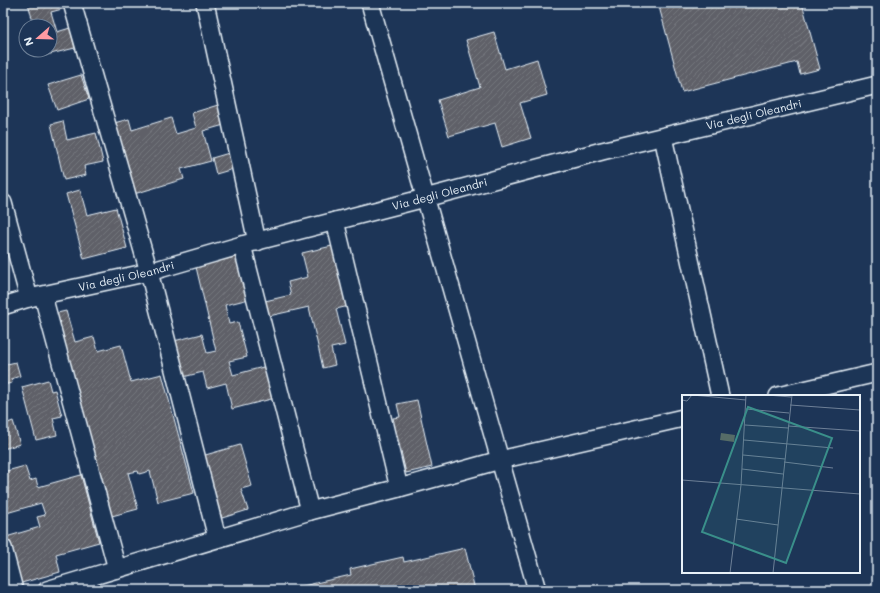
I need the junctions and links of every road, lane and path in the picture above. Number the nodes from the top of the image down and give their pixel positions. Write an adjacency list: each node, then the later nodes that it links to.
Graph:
1 (72, 3): 10 (street)
2 (204, 3): 9 (street)
3 (370, 3): 6 (street)
4 (877, 85): 5 (street, Via degli Oleandri)
5 (663, 136): 6 (street, Via degli Oleandri); 14 (street)
6 (425, 198): 8 (street, Via degli Oleandri); 17 (street)
7 (3, 203): 11 (street)
8 (335, 221): 9 (street, Via degli Oleandri); 18 (street)
9 (249, 244): 10 (street, Via degli Oleandri); 19 (street)
10 (149, 272): 11 (street, Via degli Oleandri); 20 (street)
11 (36, 297): 12 (street, Via degli Oleandri); 22 (street)
12 (3, 306)
13 (877, 373): 15 (street)
14 (720, 395)
15 (782, 395)
16 (682, 418): 17 (street)
17 (500, 460): 18 (street); 25 (street)
18 (399, 488): 19 (street)
19 (310, 510): 20 (street)
20 (217, 538): 22 (street)
21 (3, 548): 23 (street)
22 (117, 569): 24 (street)
23 (14, 590)
24 (47, 590)
25 (537, 590)

